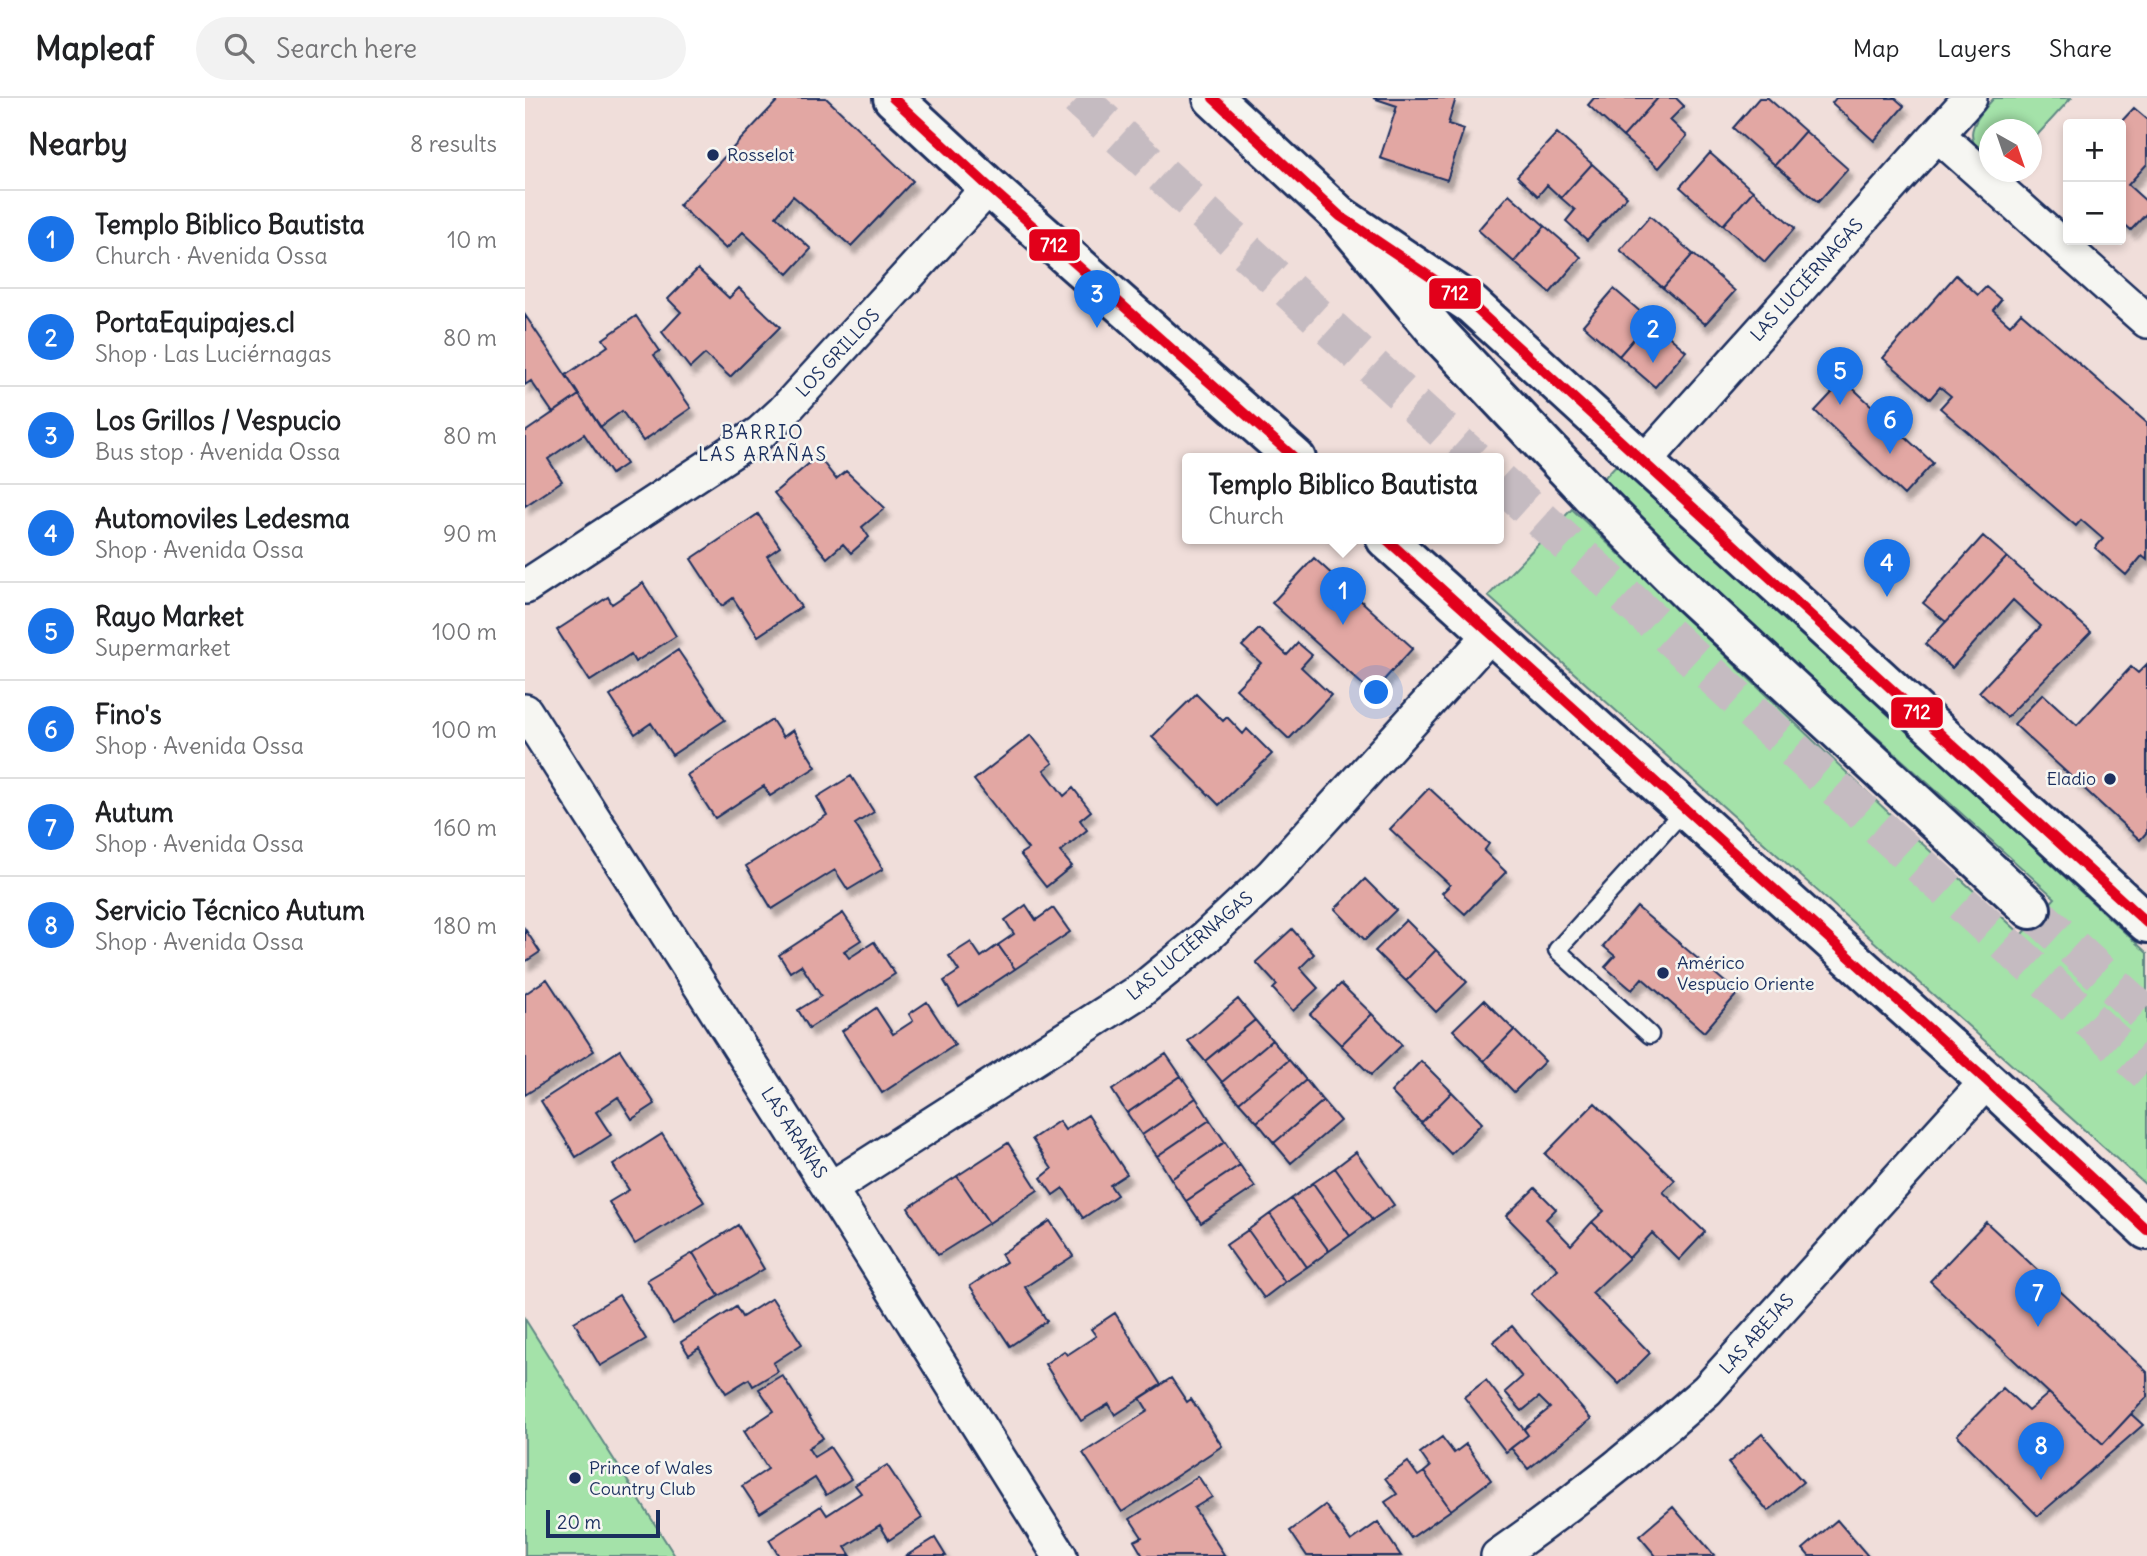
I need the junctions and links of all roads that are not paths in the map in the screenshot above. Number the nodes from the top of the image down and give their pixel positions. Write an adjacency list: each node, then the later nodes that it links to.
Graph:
1 (893, 98): 5 (main road)
2 (1213, 98): 6 (main road)
3 (1971, 98): 4 (street, LAS LUCIÉRNAGAS)
4 (1938, 135): 7 (street); 9 (street, LAS LUCIÉRNAGAS)
5 (989, 187): 8 (main road); 11 (street, LOS GRILLOS)
6 (1340, 216): 9 (main road); 15 (main road)
7 (2147, 321)
8 (1289, 453)
9 (1644, 462): 16 (main road)
10 (1392, 544): 12 (main road)
11 (525, 587)
12 (1491, 634): 14 (main road); 19 (street, LAS LUCIÉRNAGAS)
13 (525, 711): 19 (street, LAS ARAÑAS)
14 (1685, 809): 17 (lane); 18 (main road)
15 (2031, 909)
16 (2147, 923)
17 (1650, 1035)
18 (1987, 1081): 20 (main road); 22 (street, LAS ABEJAS)
19 (830, 1189): 21 (street, LAS ARAÑAS)
20 (2147, 1230)
21 (1061, 1556)
22 (1498, 1556)

